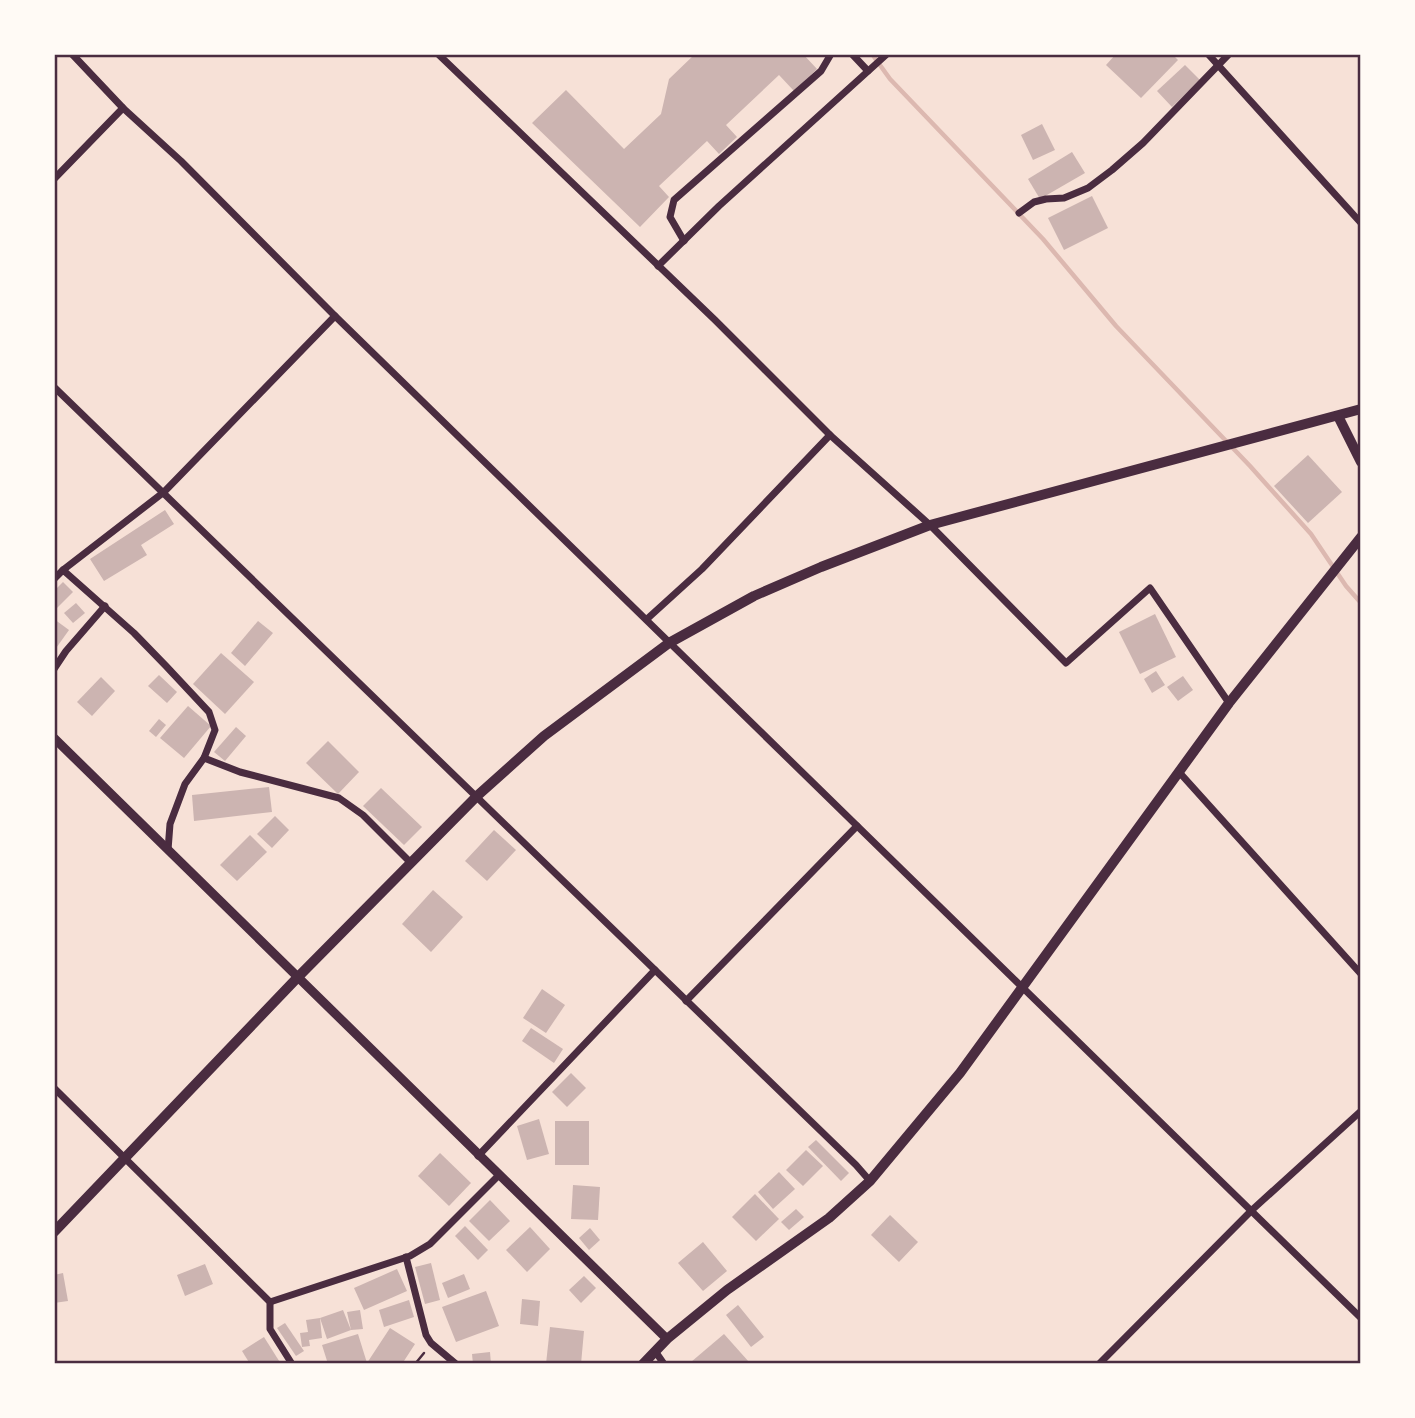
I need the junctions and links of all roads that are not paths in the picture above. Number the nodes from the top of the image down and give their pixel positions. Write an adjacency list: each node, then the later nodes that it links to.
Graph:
1 (72, 54): 10 (street)
2 (438, 54): 15 (street)
3 (831, 54): 14 (street)
4 (852, 54): 9 (street)
5 (887, 54): 9 (street)
6 (1208, 54): 8 (street)
7 (1229, 54): 8 (street)
8 (1218, 65): 12 (street); 13 (street)
9 (868, 71): 14 (street)
10 (123, 108): 11 (street); 16 (street)
11 (54, 179)
12 (1019, 213)
13 (1361, 223)
14 (684, 241): 15 (street)
15 (658, 266): 20 (street)
16 (335, 316): 22 (street); 28 (street)
17 (54, 387): 22 (street)
18 (1361, 409): 19 (main road)
19 (1338, 416): 21 (main road); 23 (main road)
20 (830, 435): 23 (street); 28 (street)
21 (1361, 462)
22 (164, 492): 25 (street); 35 (street)
23 (930, 525): 29 (main road); 31 (street)
24 (1361, 537): 31 (main road)
25 (63, 570): 26 (street); 27 (street)
26 (54, 579)
27 (105, 606): 30 (street); 33 (street)
28 (647, 619): 29 (street)
29 (669, 643): 35 (main road); 36 (street)
30 (54, 669)
31 (1229, 703): 34 (main road)
32 (54, 738): 37 (street)
33 (204, 758): 37 (street); 38 (street)
34 (1179, 772): 40 (street); 42 (main road)
35 (477, 796): 38 (main road); 39 (street)
36 (857, 826): 42 (street); 43 (street)
37 (168, 850): 41 (street)
38 (411, 863): 41 (main road)
39 (655, 970): 43 (street); 46 (street)
40 (1361, 974)
41 (298, 977): 46 (street); 47 (main road)
42 (1023, 987): 49 (main road); 50 (street)
43 (686, 1001): 49 (street)
44 (54, 1088): 47 (street)
45 (1361, 1111): 50 (street)
46 (478, 1156): 48 (street)
47 (125, 1157): 51 (main road); 53 (street)
48 (498, 1175): 52 (street); 55 (street)
49 (870, 1181): 55 (main road)
50 (1252, 1210): 54 (street); 61 (street)
51 (54, 1232)
52 (406, 1257): 53 (street); 58 (street)
53 (270, 1302): 57 (street)
54 (1361, 1318)
55 (667, 1339): 56 (main road)
56 (655, 1351): 59 (main road); 60 (street)
57 (292, 1364)
58 (456, 1364)
59 (643, 1364)
60 (664, 1364)
61 (1099, 1364)

